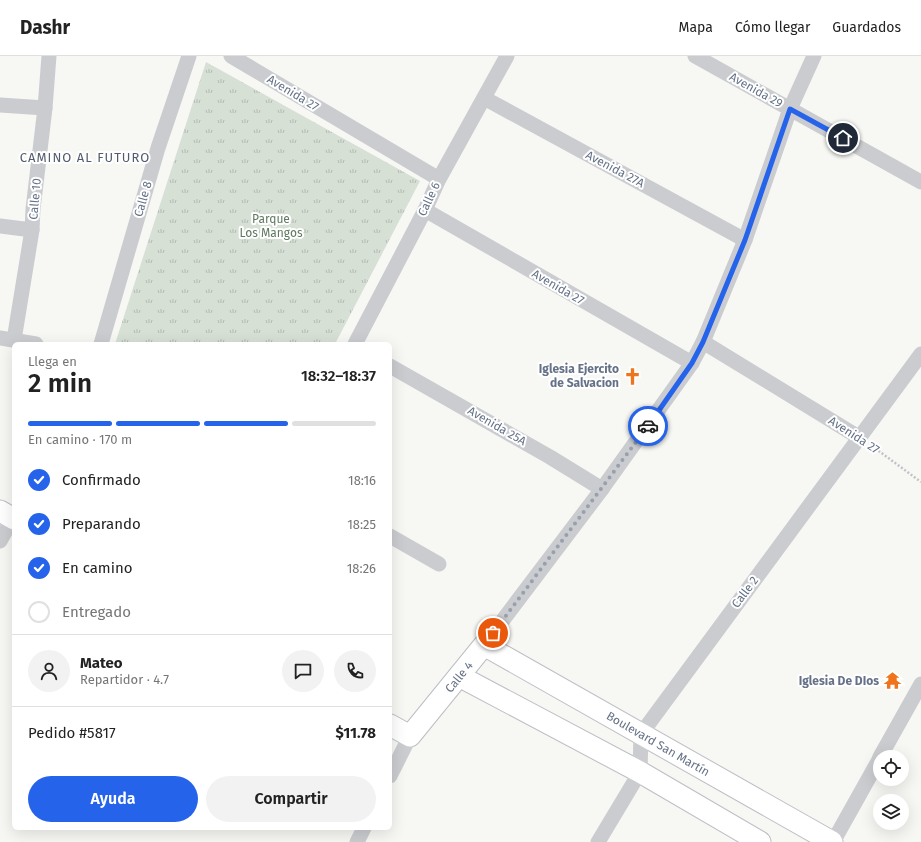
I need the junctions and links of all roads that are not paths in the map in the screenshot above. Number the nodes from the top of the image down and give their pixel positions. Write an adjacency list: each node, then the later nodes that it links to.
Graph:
1 (49, 56): 9 (street, Calle 10)
2 (190, 56): 19 (street, Calle 8)
3 (231, 56): 11 (street, Avenida 27)
4 (507, 56): 7 (street, Calle 6)
5 (694, 56): 10 (street, Avenida 29)
6 (814, 56): 10 (street, Calle 4)
7 (484, 98): 11 (street, Calle 6); 16 (street, Avenida 27A)
8 (0, 105): 9 (street)
9 (44, 108): 15 (street, Calle 10)
10 (790, 109): 12 (street, Avenida 29); 16 (street, Calle 4)
11 (439, 179): 13 (street, Calle 6)
12 (921, 182)
13 (425, 210): 20 (street, Calle 6); 23 (street, Avenida 27)
14 (0, 226): 15 (street)
15 (32, 230): 17 (street, Calle 10)
16 (745, 240): 21 (street, Calle 4)
17 (7, 339): 18 (street)
18 (24, 342)
19 (102, 342)
20 (356, 342)
21 (703, 342): 23 (street, Calle 4); 25 (street, Avenida 27)
22 (921, 354): 25 (street, Calle 2)
23 (692, 363): 26 (street, Calle 4)
24 (392, 367): 26 (street, Avenida 25A)
25 (860, 438): 35 (street, Calle 2)
26 (602, 489): 31 (street, Calle 4)
27 (9, 516): 29 (street)
28 (392, 537): 30 (street)
29 (0, 541)
30 (439, 564)
31 (484, 645): 32 (street, Calle 4); 35 (street, Boulevard San Martín)
32 (459, 676): 36 (street, Calle 4); 40 (street)
33 (921, 684): 37 (street)
34 (392, 726): 36 (street)
35 (641, 734): 40 (street); 45 (street, Boulevard San Martín)
36 (410, 736): 39 (street, Calle 4)
37 (884, 750)
38 (873, 770): 45 (street)
39 (392, 772)
40 (640, 772): 43 (street); 44 (street)
41 (363, 830): 42 (street)
42 (357, 842)
43 (598, 842)
44 (760, 842)
45 (833, 842)

